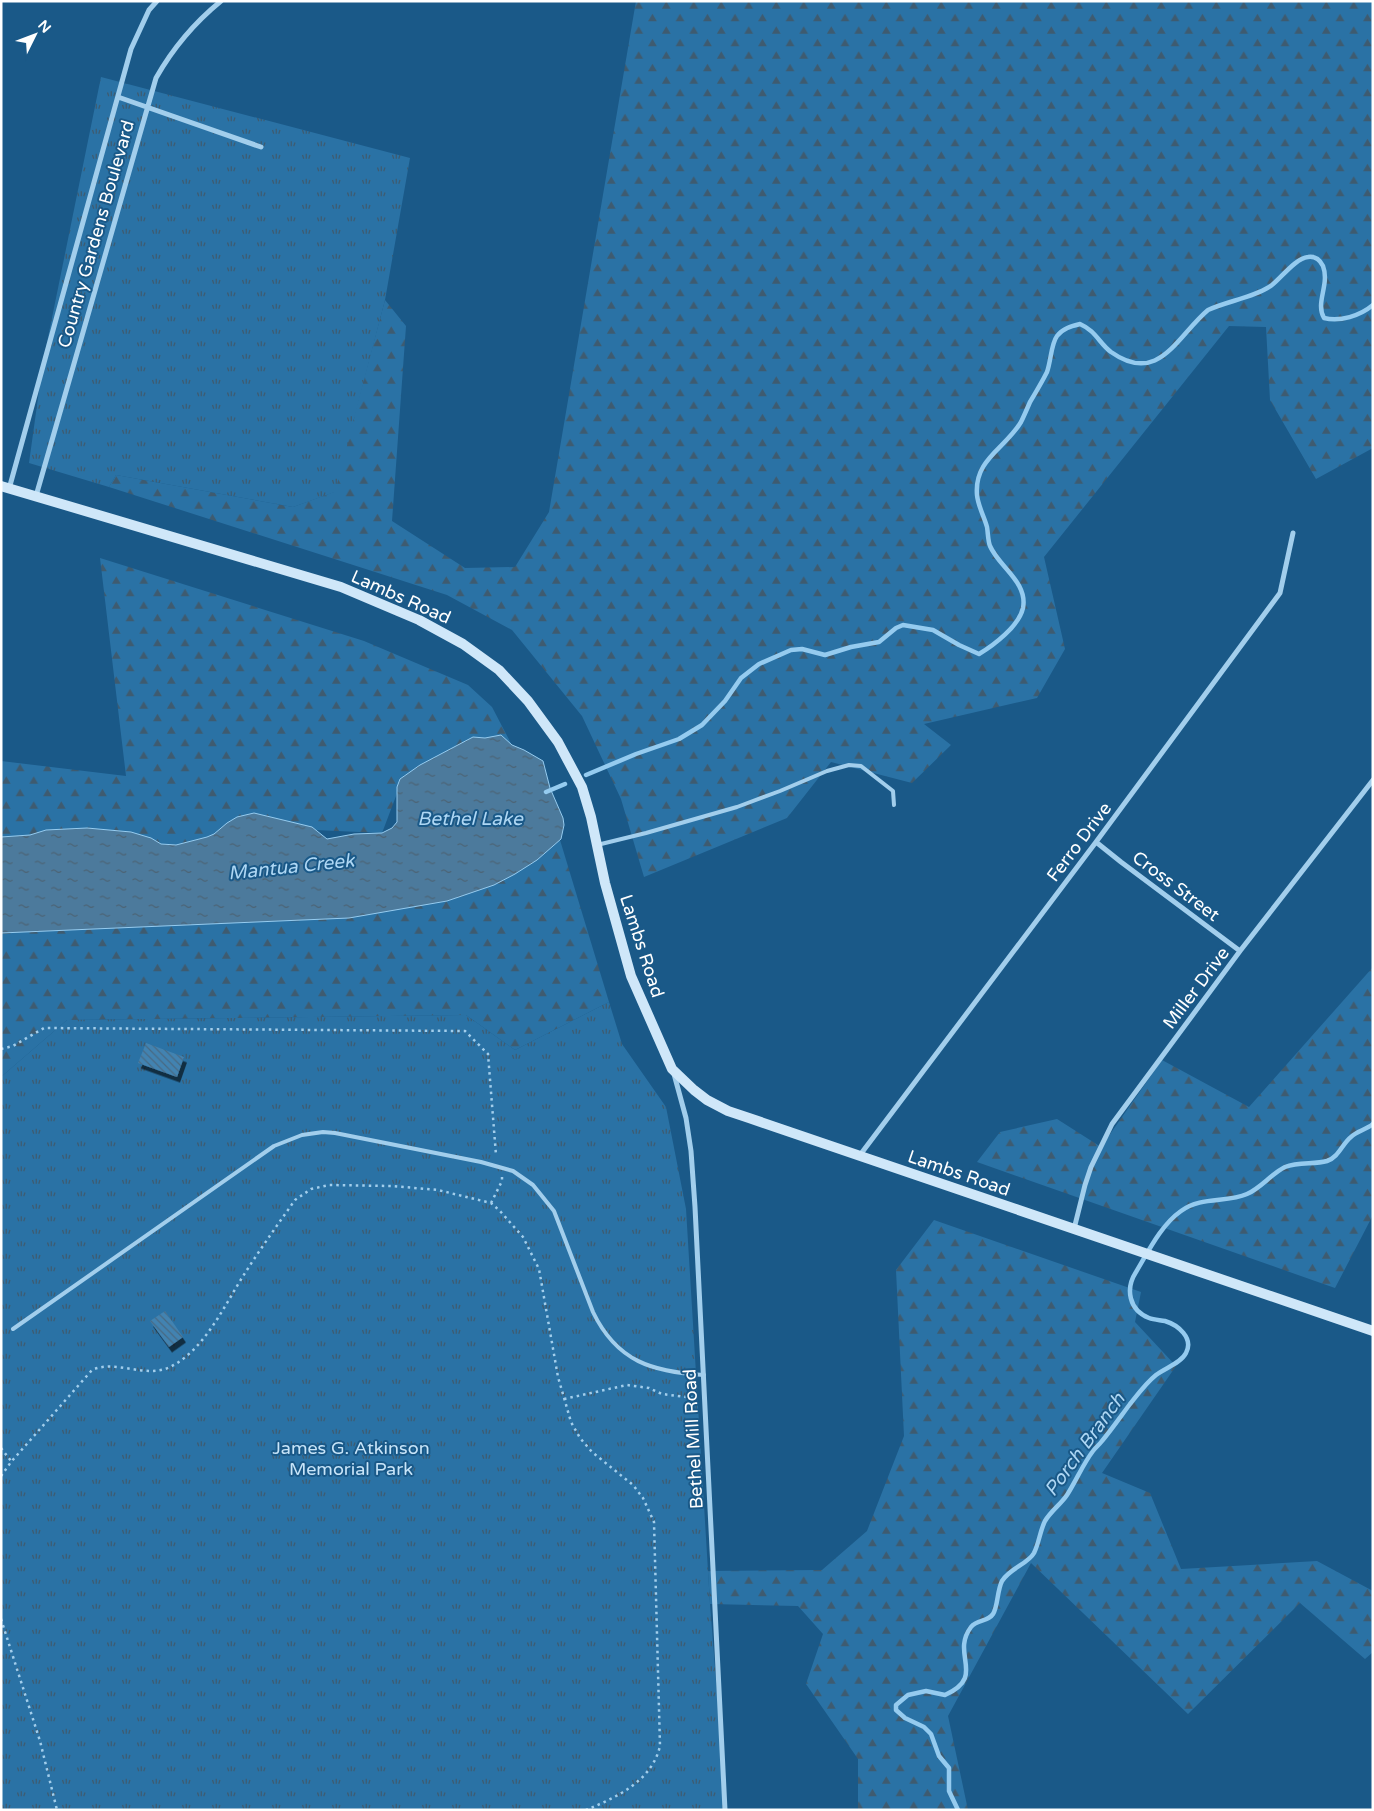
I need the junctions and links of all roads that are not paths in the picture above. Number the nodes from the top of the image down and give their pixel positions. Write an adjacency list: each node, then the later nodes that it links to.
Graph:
1 (157, 1): 3 (street, Country Gardens Boulevard)
2 (221, 1): 4 (street, Country Gardens Boulevard)
3 (118, 96): 4 (street); 6 (street, Country Gardens Boulevard)
4 (147, 106): 5 (street); 7 (street, Country Gardens Boulevard)
5 (261, 147)
6 (5, 488): 7 (main road, Lambs Road)
7 (36, 496): 12 (main road, Lambs Road)
8 (1293, 533): 11 (street, Ferro Drive)
9 (1373, 780): 13 (street, Miller Drive)
10 (894, 805): 12 (lane)
11 (1096, 842): 13 (street, Cross Street); 15 (street, Ferro Drive)
12 (597, 845): 14 (main road, Lambs Road)
13 (1240, 951): 16 (street, Miller Drive)
14 (672, 1069): 15 (main road, Lambs Road); 19 (street, Bethel Mill Road)
15 (860, 1156): 16 (main road, Lambs Road)
16 (1074, 1230): 18 (main road, Lambs Road)
17 (13, 1329): 19 (lane)
18 (1373, 1331)
19 (704, 1375): 20 (street, Bethel Mill Road)
20 (725, 1810)

